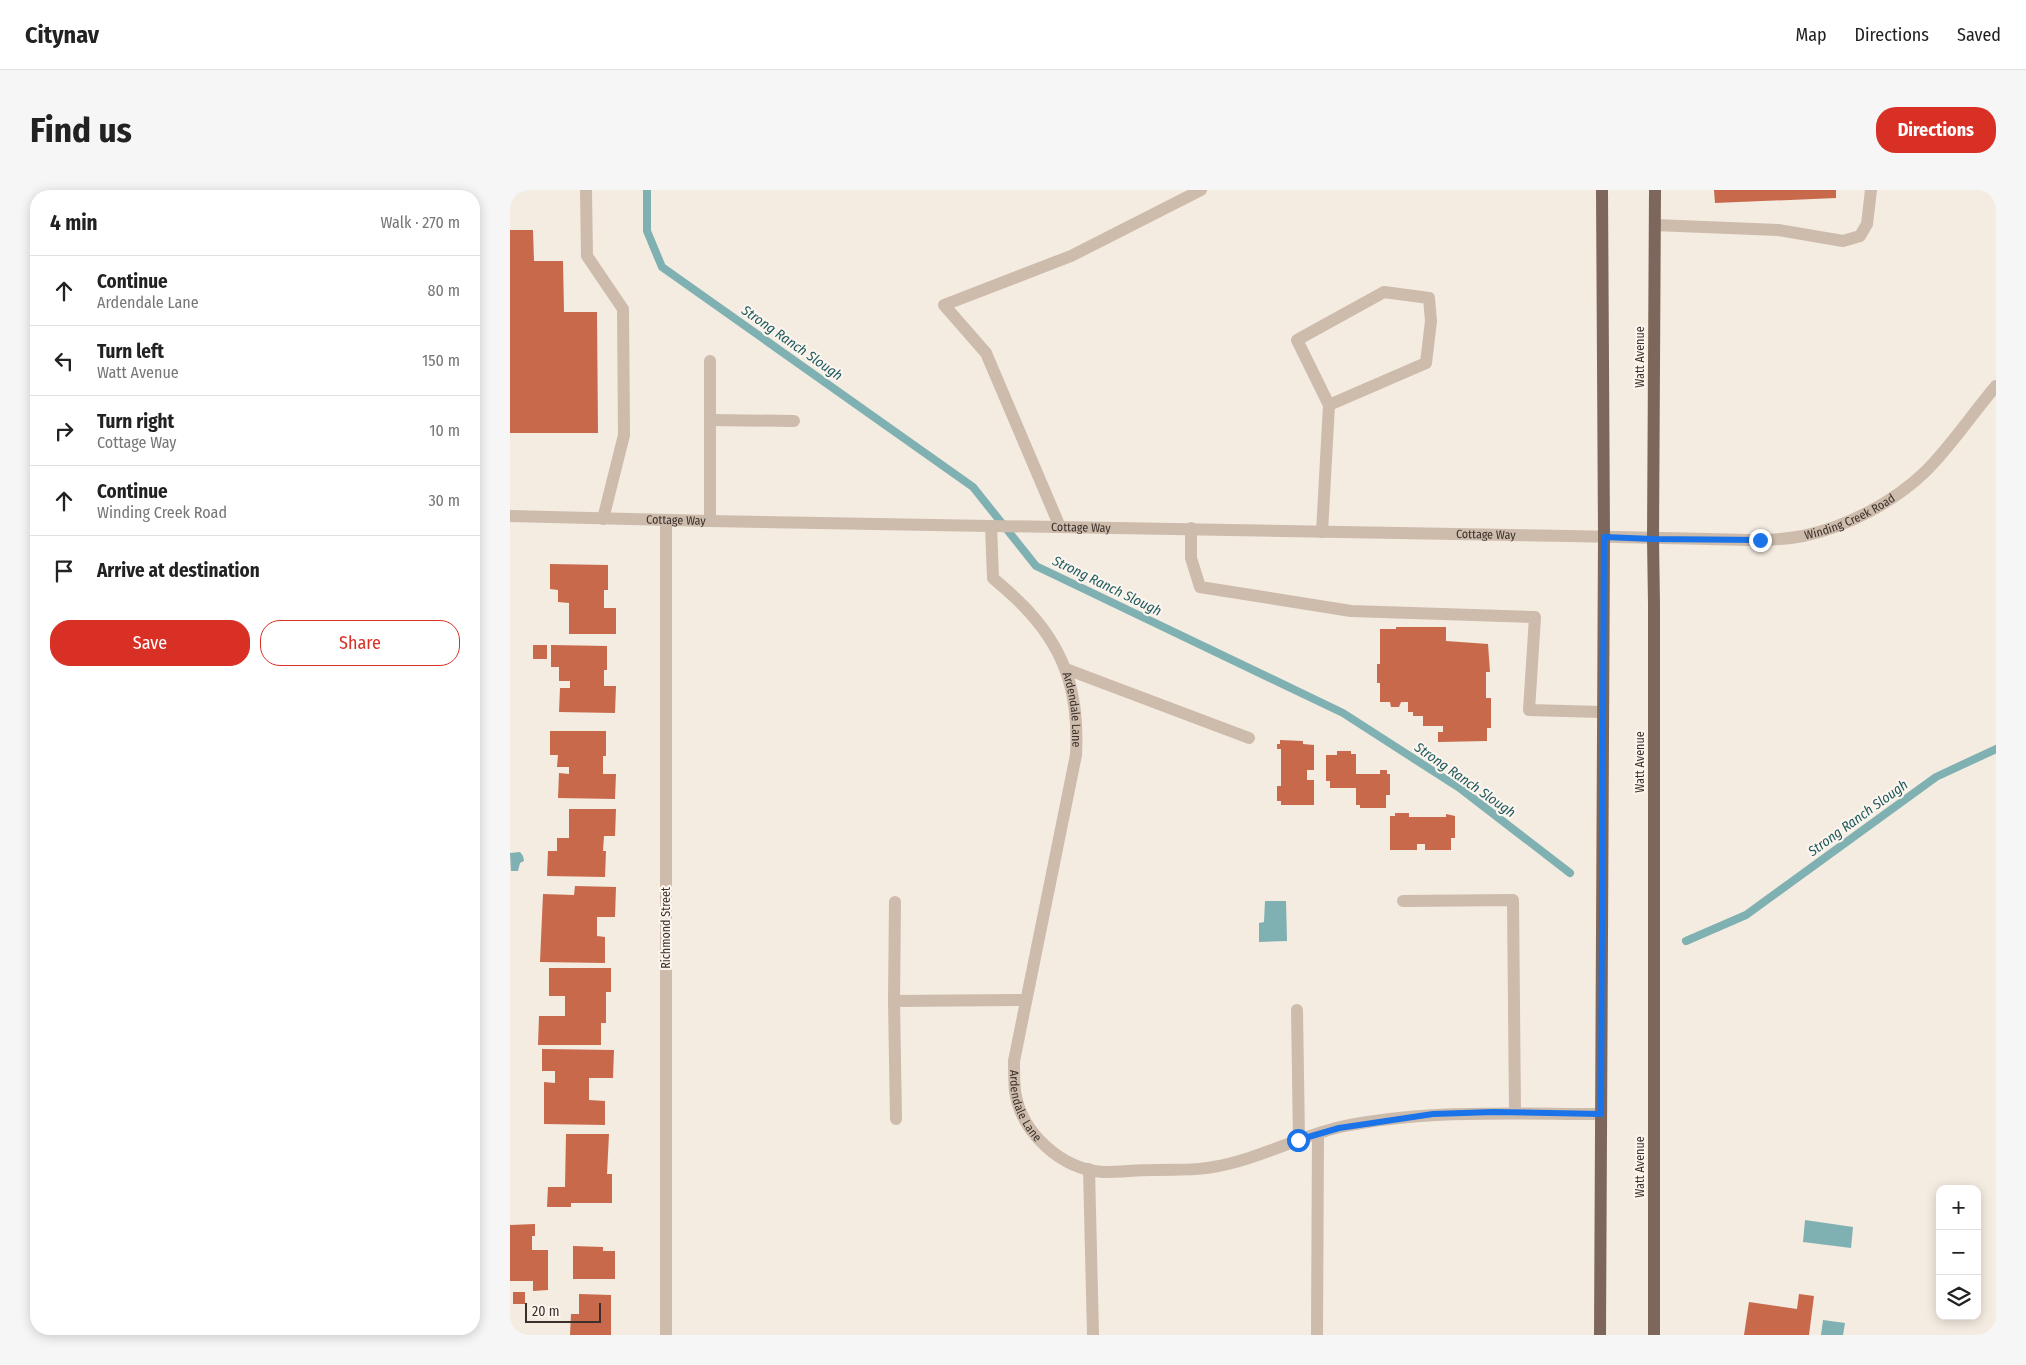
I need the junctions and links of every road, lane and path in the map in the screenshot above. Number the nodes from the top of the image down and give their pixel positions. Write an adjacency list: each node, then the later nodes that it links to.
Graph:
1 (586, 190): 13 (street)
2 (1201, 190): 17 (street)
3 (1602, 190): 20 (main road)
4 (1655, 190): 6 (main road, Watt Avenue)
5 (1871, 190): 6 (street)
6 (1655, 225): 21 (main road, Watt Avenue)
7 (710, 361): 10 (street)
8 (1996, 386): 21 (street, Winding Creek Road)
9 (1328, 405): 9 (street); 19 (street)
10 (710, 420): 11 (street); 15 (street)
11 (794, 421)
12 (510, 516): 13 (street, Cottage Way)
13 (602, 519): 14 (street, Cottage Way)
14 (666, 520): 15 (street, Cottage Way); 36 (street, Richmond Street)
15 (710, 521): 16 (street, Cottage Way)
16 (991, 526): 17 (street, Cottage Way); 22 (street, Ardendale Lane)
17 (1060, 527): 18 (street, Cottage Way)
18 (1191, 528): 19 (street, Cottage Way); 23 (street)
19 (1322, 532): 20 (street, Cottage Way)
20 (1604, 537): 21 (street, Cottage Way); 23 (main road)
21 (1653, 539): 40 (main road, Watt Avenue)
22 (1066, 669): 24 (street); 27 (street, Ardendale Lane)
23 (1602, 712): 31 (main road)
24 (1249, 738)
25 (1403, 901): 30 (street)
26 (895, 902): 28 (street)
27 (1026, 1000): 28 (street); 35 (street, Ardendale Lane)
28 (894, 1001): 32 (street)
29 (1297, 1010): 34 (street)
30 (1515, 1112): 31 (street, Ardendale Lane); 33 (street, Ardendale Lane)
31 (1601, 1114): 39 (main road)
32 (896, 1119)
33 (1318, 1135): 34 (street, Ardendale Lane); 38 (street)
34 (1298, 1140): 35 (street, Ardendale Lane)
35 (1090, 1169): 37 (street)
36 (666, 1335)
37 (1093, 1335)
38 (1317, 1335)
39 (1600, 1335)
40 (1654, 1335)

